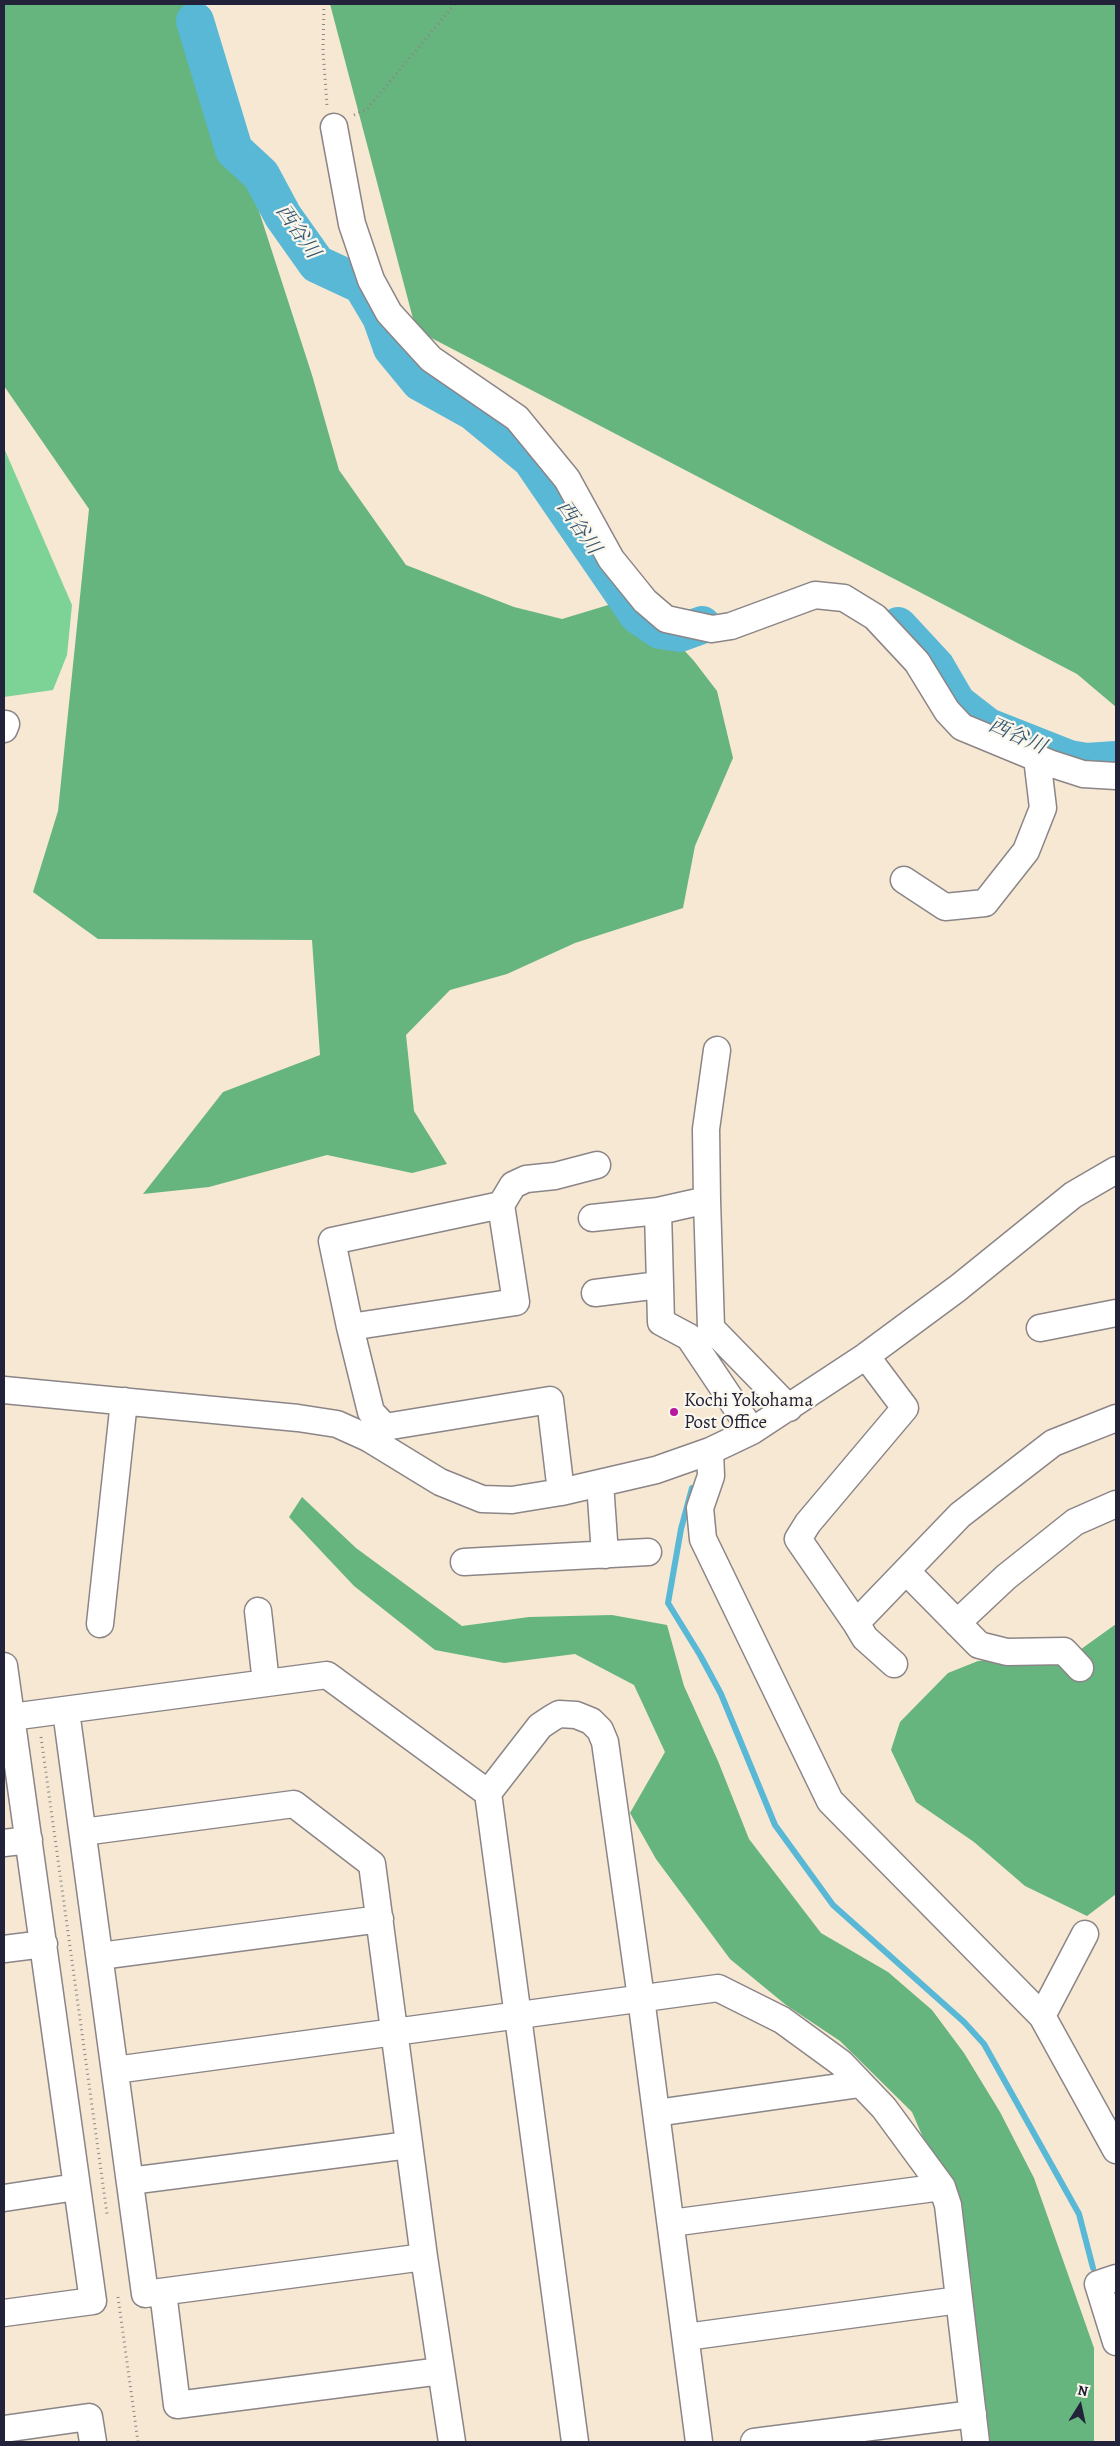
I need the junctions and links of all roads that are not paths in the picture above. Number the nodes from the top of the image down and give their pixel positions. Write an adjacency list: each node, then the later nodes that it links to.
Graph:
1 (334, 127): 4 (street)
2 (4, 725): 3 (street)
3 (4, 729)
4 (1037, 758): 5 (street); 6 (street)
5 (1116, 776)
6 (904, 880)
7 (717, 1050): 10 (street)
8 (597, 1165): 11 (street)
9 (1116, 1170): 19 (street)
10 (707, 1200): 12 (street); 22 (street)
11 (501, 1205): 17 (street); 17 (street)
12 (658, 1211): 13 (street); 14 (street)
13 (592, 1218)
14 (659, 1285): 15 (street); 24 (street)
15 (595, 1293)
16 (1116, 1314): 18 (street)
17 (350, 1327): 25 (street)
18 (1040, 1328)
19 (866, 1356): 22 (street); 35 (street)
20 (4, 1390): 21 (street)
21 (124, 1401): 25 (street); 37 (street)
22 (789, 1408): 24 (street)
23 (1116, 1418): 33 (street)
24 (752, 1431): 26 (street)
25 (376, 1432): 28 (street); 28 (street)
26 (710, 1451): 27 (street); 55 (street)
27 (600, 1482): 28 (street); 31 (street)
28 (561, 1492)
29 (1116, 1504): 36 (street)
30 (648, 1552): 31 (street)
31 (605, 1555): 32 (street)
32 (464, 1562)
33 (906, 1571): 35 (street); 36 (street)
34 (258, 1611): 41 (street)
35 (856, 1623): 38 (street)
36 (957, 1623): 40 (street)
37 (100, 1624)
38 (894, 1664)
39 (4, 1666): 43 (street)
40 (1080, 1668)
41 (266, 1683): 42 (street); 44 (street)
42 (66, 1711): 43 (street); 45 (street)
43 (7, 1718): 46 (street)
44 (488, 1793): 53 (street); 54 (street)
45 (83, 1832): 48 (street); 52 (street)
46 (30, 1840): 47 (street); 50 (street)
47 (4, 1842)
48 (380, 1920): 52 (street); 56 (street)
49 (1085, 1934): 55 (street)
50 (44, 1944): 51 (street); 63 (street)
51 (4, 1949)
52 (100, 1956): 57 (street)
53 (641, 1998): 54 (street); 58 (street); 59 (street)
54 (517, 2015): 56 (street); 79 (street)
55 (1042, 2016): 61 (street)
56 (395, 2031): 57 (street); 60 (street)
57 (115, 2070): 62 (street)
58 (860, 2084): 59 (street); 64 (street)
59 (656, 2113): 66 (street)
60 (409, 2145): 62 (street); 67 (street)
61 (1116, 2150)
62 (130, 2181): 69 (street)
63 (76, 2187): 65 (street); 71 (street)
64 (942, 2187): 66 (street); 70 (street)
65 (4, 2198)
66 (671, 2224): 72 (street)
67 (424, 2257): 69 (street); 74 (street)
68 (1116, 2278): 73 (street)
69 (164, 2292): 74 (street)
70 (959, 2300): 72 (street); 75 (street)
71 (4, 2313)
72 (686, 2337): 80 (street)
73 (1116, 2342)
74 (441, 2371): 78 (street)
75 (973, 2414): 81 (street); 82 (street)
76 (4, 2429): 77 (street)
77 (93, 2442)
78 (452, 2442)
79 (575, 2442)
80 (699, 2442)
81 (754, 2442)
82 (976, 2442)

